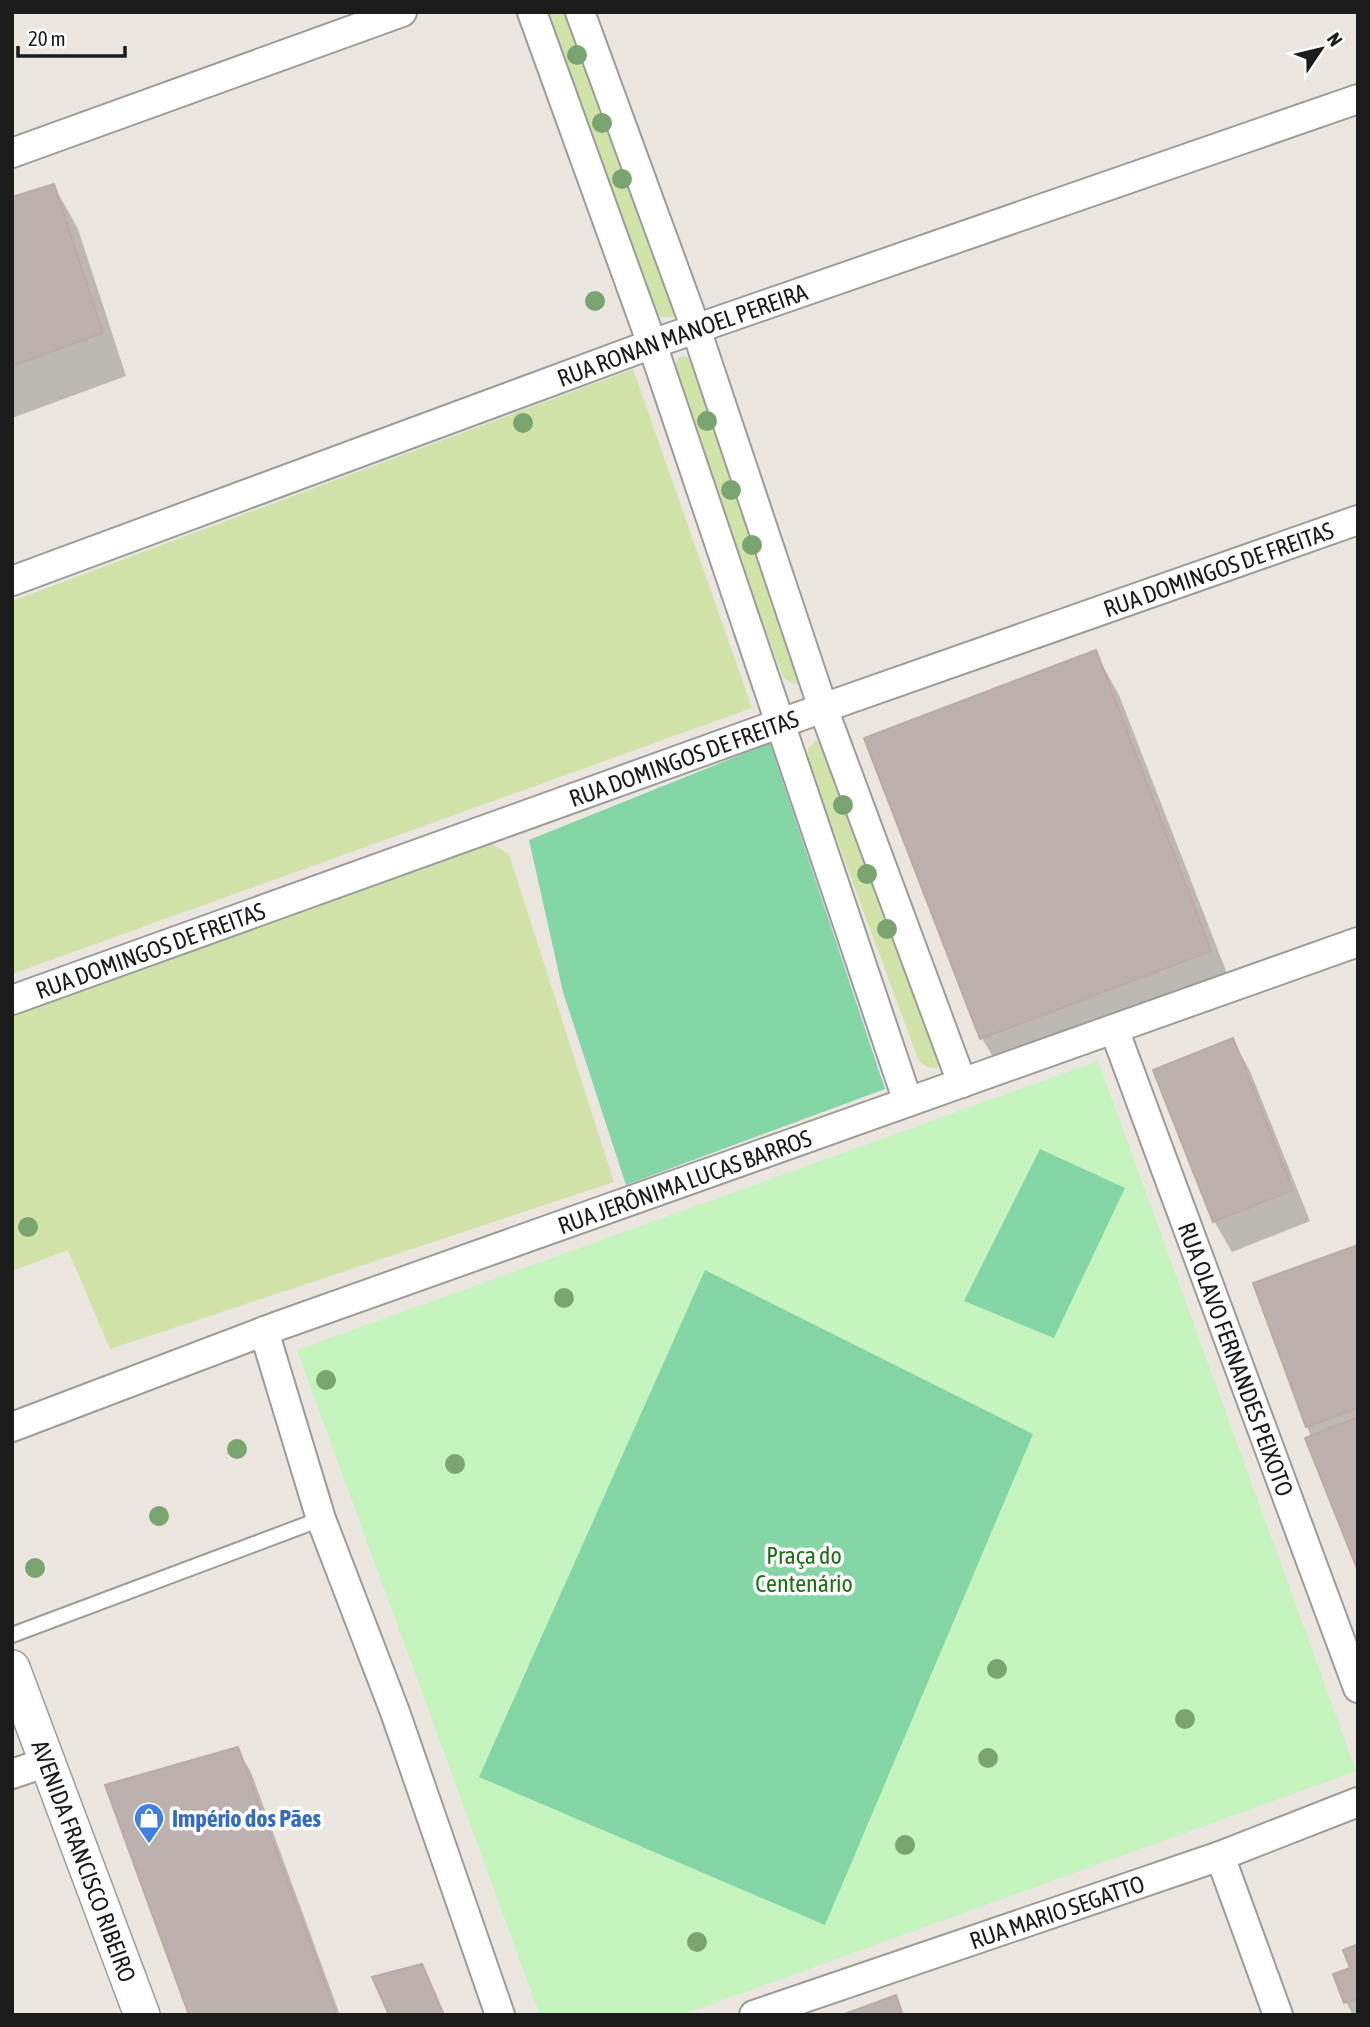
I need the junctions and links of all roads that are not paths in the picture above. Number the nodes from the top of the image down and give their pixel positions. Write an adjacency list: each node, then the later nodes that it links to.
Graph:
1 (402, 12): 5 (street)
2 (532, 12): 7 (street)
3 (580, 12): 6 (street)
4 (1358, 99): 6 (street, RUA RONAN MANOEL PEREIRA)
5 (12, 153)
6 (696, 329): 7 (street, RUA RONAN MANOEL PEREIRA); 10 (street)
7 (652, 344): 9 (street, RUA RONAN MANOEL PEREIRA); 11 (street)
8 (1358, 520): 10 (street, RUA DOMINGOS DE FREITAS)
9 (12, 582)
10 (823, 708): 11 (street, RUA DOMINGOS DE FREITAS); 15 (street)
11 (781, 724): 13 (street, RUA DOMINGOS DE FREITAS); 16 (street)
12 (1358, 942): 14 (street, RUA JERÔNIMA LUCAS BARROS)
13 (12, 1000)
14 (1114, 1029): 15 (street, RUA JERÔNIMA LUCAS BARROS); 22 (street, RUA OLAVO FERNANDES PEIXOTO)
15 (962, 1083): 16 (street, RUA JERÔNIMA LUCAS BARROS)
16 (908, 1102): 17 (street, RUA JERÔNIMA LUCAS BARROS)
17 (264, 1331): 18 (street, RUA JERÔNIMA LUCAS BARROS); 19 (street)
18 (12, 1427)
19 (321, 1519): 20 (lane); 28 (street)
20 (12, 1635)
21 (12, 1668): 23 (street, AVENIDA FRANCISCO RIBEIRO)
22 (1358, 1688)
23 (47, 1762): 24 (street); 27 (street, AVENIDA FRANCISCO RIBEIRO)
24 (12, 1774)
25 (1358, 1802): 26 (street, RUA MARIO SEGATTO)
26 (1220, 1856): 29 (street, RUA MARIO SEGATTO); 30 (street)
27 (142, 2015)
28 (500, 2015)
29 (754, 2015)
30 (1278, 2015)

